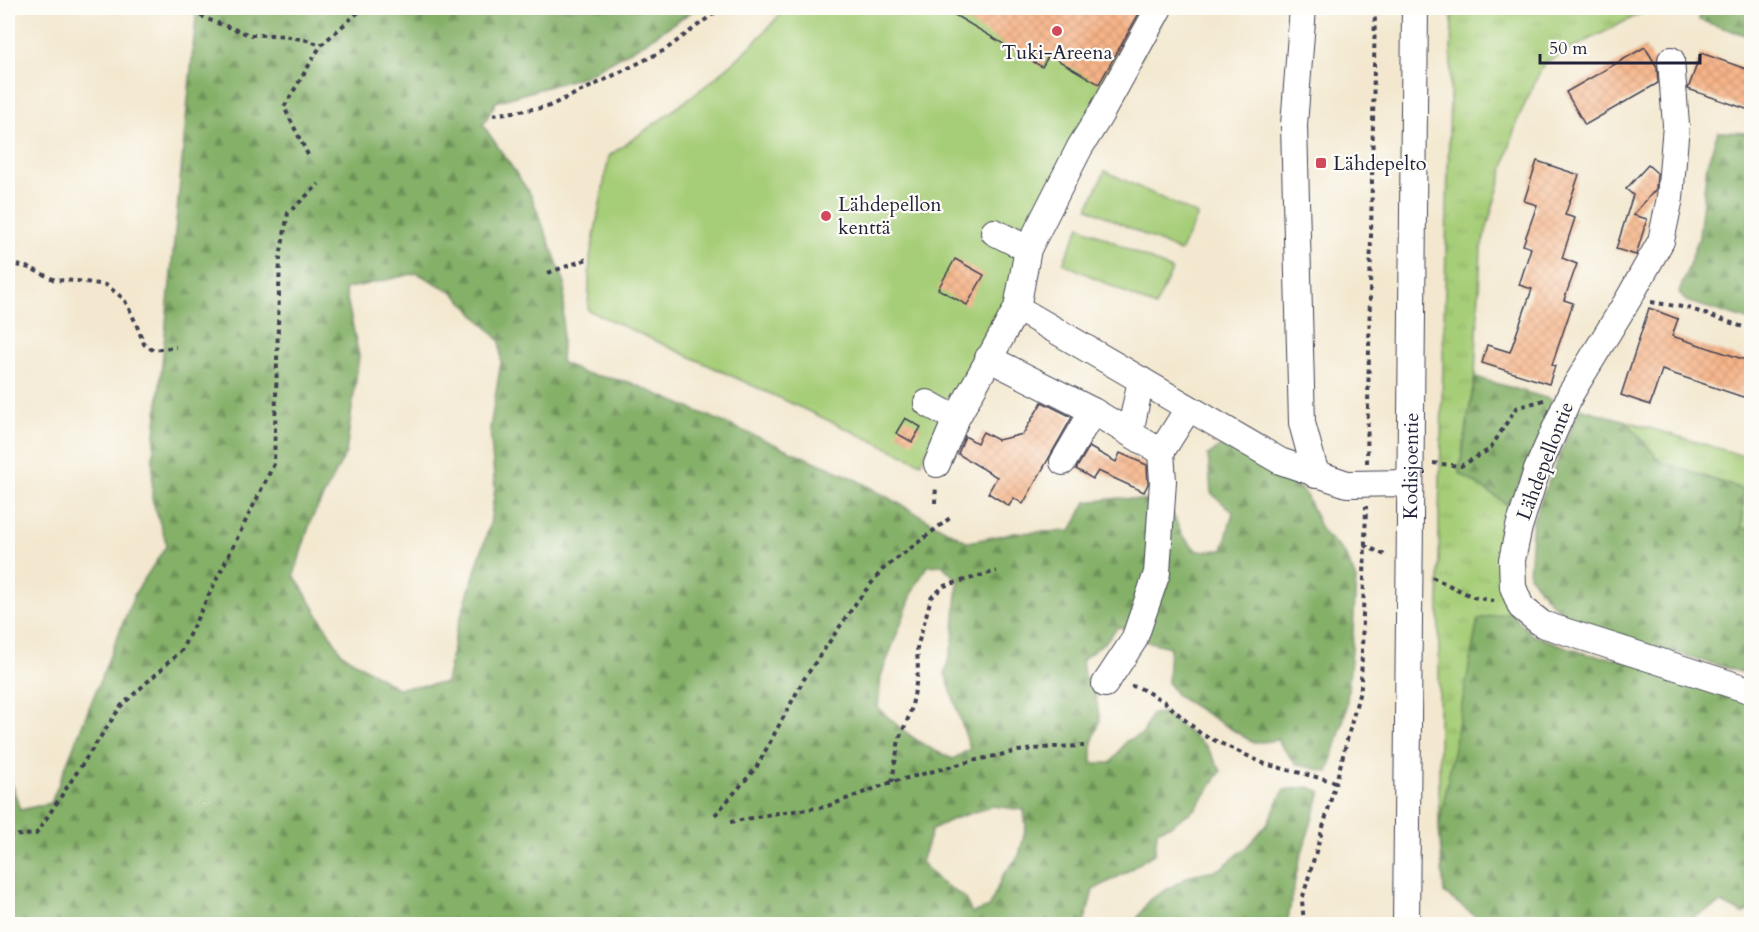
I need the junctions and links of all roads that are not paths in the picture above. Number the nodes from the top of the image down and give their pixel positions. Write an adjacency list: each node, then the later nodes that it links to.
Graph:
1 (1159, 8): 6 (street)
2 (1303, 8): 19 (street)
3 (1415, 8): 18 (street, Kodisjoentie)
4 (1671, 60): 21 (street, Lähdepellontie)
5 (994, 232): 6 (street)
6 (1028, 249): 7 (street)
7 (1017, 308): 8 (street); 9 (street)
8 (988, 358): 12 (street); 13 (street)
9 (1141, 380): 11 (street); 14 (street)
10 (927, 404): 13 (street)
11 (1188, 409): 15 (street); 19 (street)
12 (1093, 411): 14 (street); 16 (street)
13 (956, 419): 17 (street)
14 (1130, 433): 15 (street)
15 (1161, 452): 20 (street)
16 (1063, 462)
17 (937, 464)
18 (1411, 472): 19 (street); 22 (street, Kodisjoentie)
19 (1317, 475)
20 (1105, 684)
21 (1752, 691)
22 (1406, 924)

